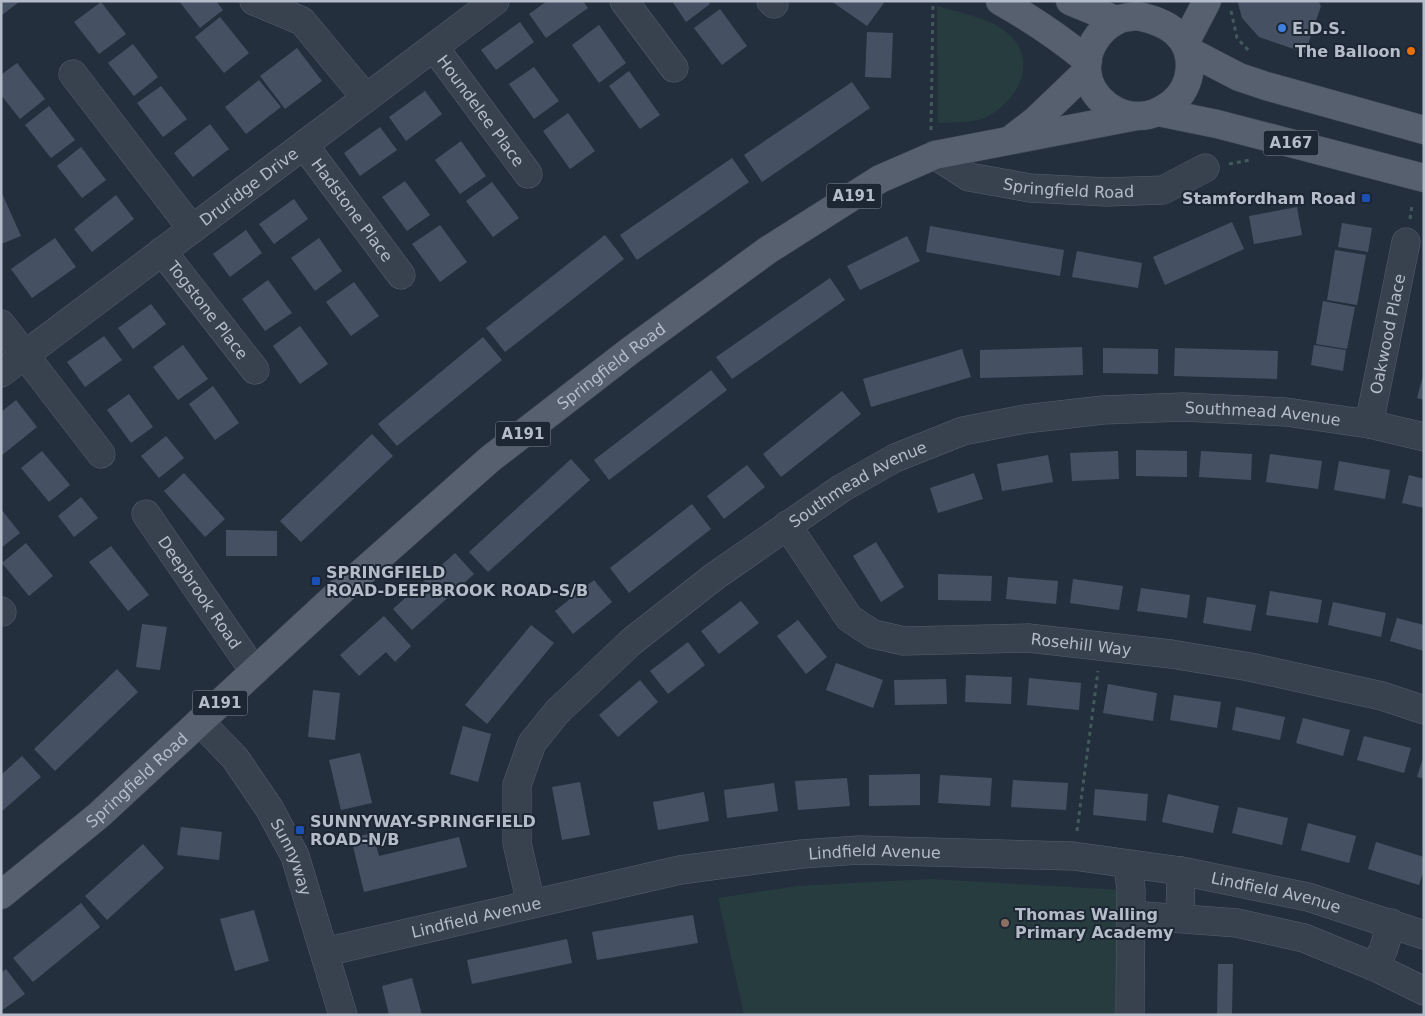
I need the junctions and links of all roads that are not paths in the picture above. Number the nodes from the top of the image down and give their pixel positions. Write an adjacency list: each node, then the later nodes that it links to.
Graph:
1 (254, 1): 13 (street)
2 (495, 1): 8 (street, Druridge Drive)
3 (624, 1): 11 (street)
4 (1000, 1): 10 (main road)
5 (1070, 1): 7 (main road)
6 (1207, 1): 9 (main road)
7 (1137, 13): 9 (main road); 10 (main road)
8 (434, 47): 13 (street, Druridge Drive); 20 (street, Houndelee Place)
9 (1187, 47): 14 (main road); 15 (main road)
10 (1088, 66): 14 (main road); 16 (main road, Springfield Road / A191)
11 (674, 68)
12 (73, 74): 22 (street)
13 (366, 98): 17 (street, Druridge Drive)
14 (1148, 114): 16 (main road, Springfield Road / A191); 21 (main road, A167)
15 (1424, 130)
16 (1011, 140): 18 (main road, Springfield Road / A191)
17 (304, 146): 22 (street, Druridge Drive); 25 (street, Hadstone Place)
18 (935, 155): 19 (street, Springfield Road); 35 (main road, Springfield Road / A191)
19 (1205, 168)
20 (528, 174)
21 (1424, 178)
22 (192, 229): 24 (street, Druridge Drive)
23 (1406, 242): 30 (street, Oakwood Place)
24 (162, 252): 27 (street, Druridge Drive); 28 (street, Togstone Place)
25 (401, 275)
26 (1, 324): 27 (street)
27 (25, 355): 29 (street, Druridge Drive); 32 (street)
28 (255, 370)
29 (1, 373)
30 (1369, 424): 31 (street, Southmead Avenue); 34 (street, Southmead Avenue)
31 (1424, 437)
32 (101, 454)
33 (146, 514): 35 (street, Deepbrook Road)
34 (787, 525): 36 (street, Rosehill Way); 41 (street, Southmead Avenue)
35 (254, 671): 37 (main road, Springfield Road / A191)
36 (1424, 710)
37 (200, 722): 40 (main road, Springfield Road / A191); 46 (street, Sunnyway)
38 (1128, 864): 39 (street, Lindfield Avenue); 41 (street, Lindfield Avenue); 42 (street)
39 (1181, 871): 43 (street); 44 (street, Lindfield Avenue)
40 (1, 895)
41 (531, 904): 46 (street, Lindfield Avenue)
42 (1131, 915): 43 (street); 50 (street)
43 (1180, 918): 47 (street)
44 (1391, 923): 45 (street, Lindfield Avenue); 47 (street)
45 (1424, 935)
46 (325, 952): 49 (street, Sunnyway)
47 (1375, 967): 48 (street)
48 (1424, 991)
49 (343, 1015)
50 (1130, 1015)

